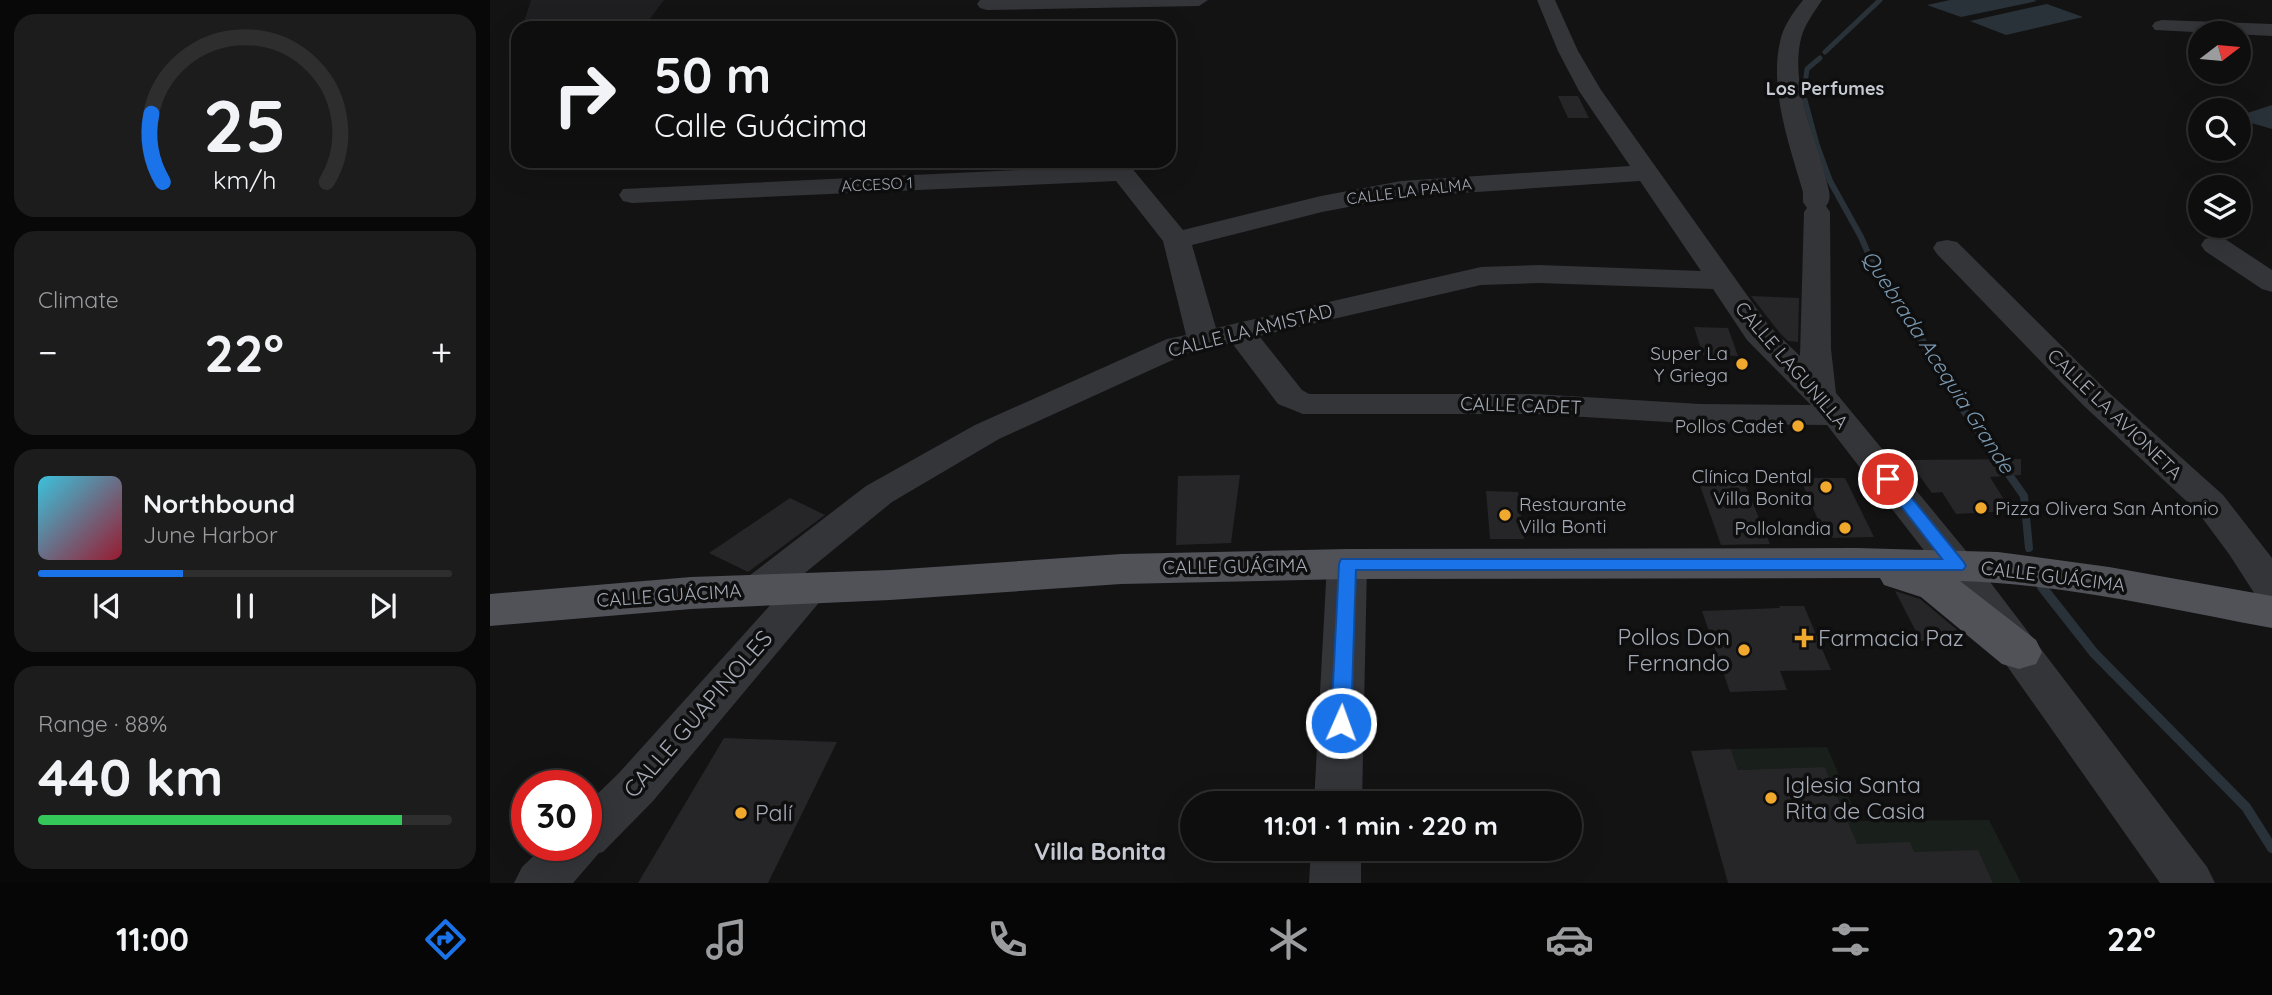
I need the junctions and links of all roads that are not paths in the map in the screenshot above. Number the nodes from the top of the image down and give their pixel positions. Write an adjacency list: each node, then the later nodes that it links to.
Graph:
1 (1199, 0): 4 (street)
2 (1546, 0): 14 (street, CALLE LAGUNILLA)
3 (1813, 0): 24 (street)
4 (986, 7)
5 (2174, 9): 6 (street)
6 (2192, 21)
7 (2162, 26): 8 (street)
8 (2188, 26)
9 (2251, 29): 10 (street)
10 (2272, 30)
11 (842, 168): 15 (street)
12 (1103, 168): 15 (street, ACCESO 1)
13 (1119, 168): 17 (street)
14 (1646, 173): 17 (street, CALLE LA PALMA); 20 (street, CALLE LAGUNILLA)
15 (833, 186): 16 (street, ACCESO 1)
16 (632, 195)
17 (1177, 240): 23 (street)
18 (2215, 245): 21 (street)
19 (1947, 248): 31 (street, CALLE LA AVIONETA)
20 (1721, 281): 22 (street, CALLE LA AMISTAD); 24 (street, CALLE LAGUNILLA)
21 (2272, 283)
22 (1238, 331): 23 (street, CALLE LA AMISTAD); 24 (street, CALLE CADET)
23 (1203, 339): 29 (street, CALLE LA AMISTAD)
24 (1828, 404): 27 (street, CALLE LAGUNILLA)
25 (1348, 564): 26 (main road, CALLE GUÁCIMA); 30 (main road, CALLE GUÁCIMA); 35 (street)
26 (1856, 564): 27 (main road, CALLE GUÁCIMA); 34 (main road)
27 (1957, 566): 28 (main road, CALLE GUÁCIMA); 34 (street, CALLE LAGUNILLA)
28 (2041, 572): 33 (main road, CALLE GUÁCIMA); 34 (main road)
29 (759, 589): 30 (main road, CALLE GUÁCIMA); 32 (main road, CALLE GUÁCIMA)
30 (808, 589): 36 (street, CALLE GUAPINOLES)
31 (2272, 589)
32 (490, 610)
33 (2272, 612)
34 (2019, 652): 41 (street, CALLE LAGUNILLA)
35 (1339, 791)
36 (602, 821)
37 (562, 861): 39 (street)
38 (1336, 861): 40 (street)
39 (540, 883)
40 (1335, 883)
41 (2189, 883)

